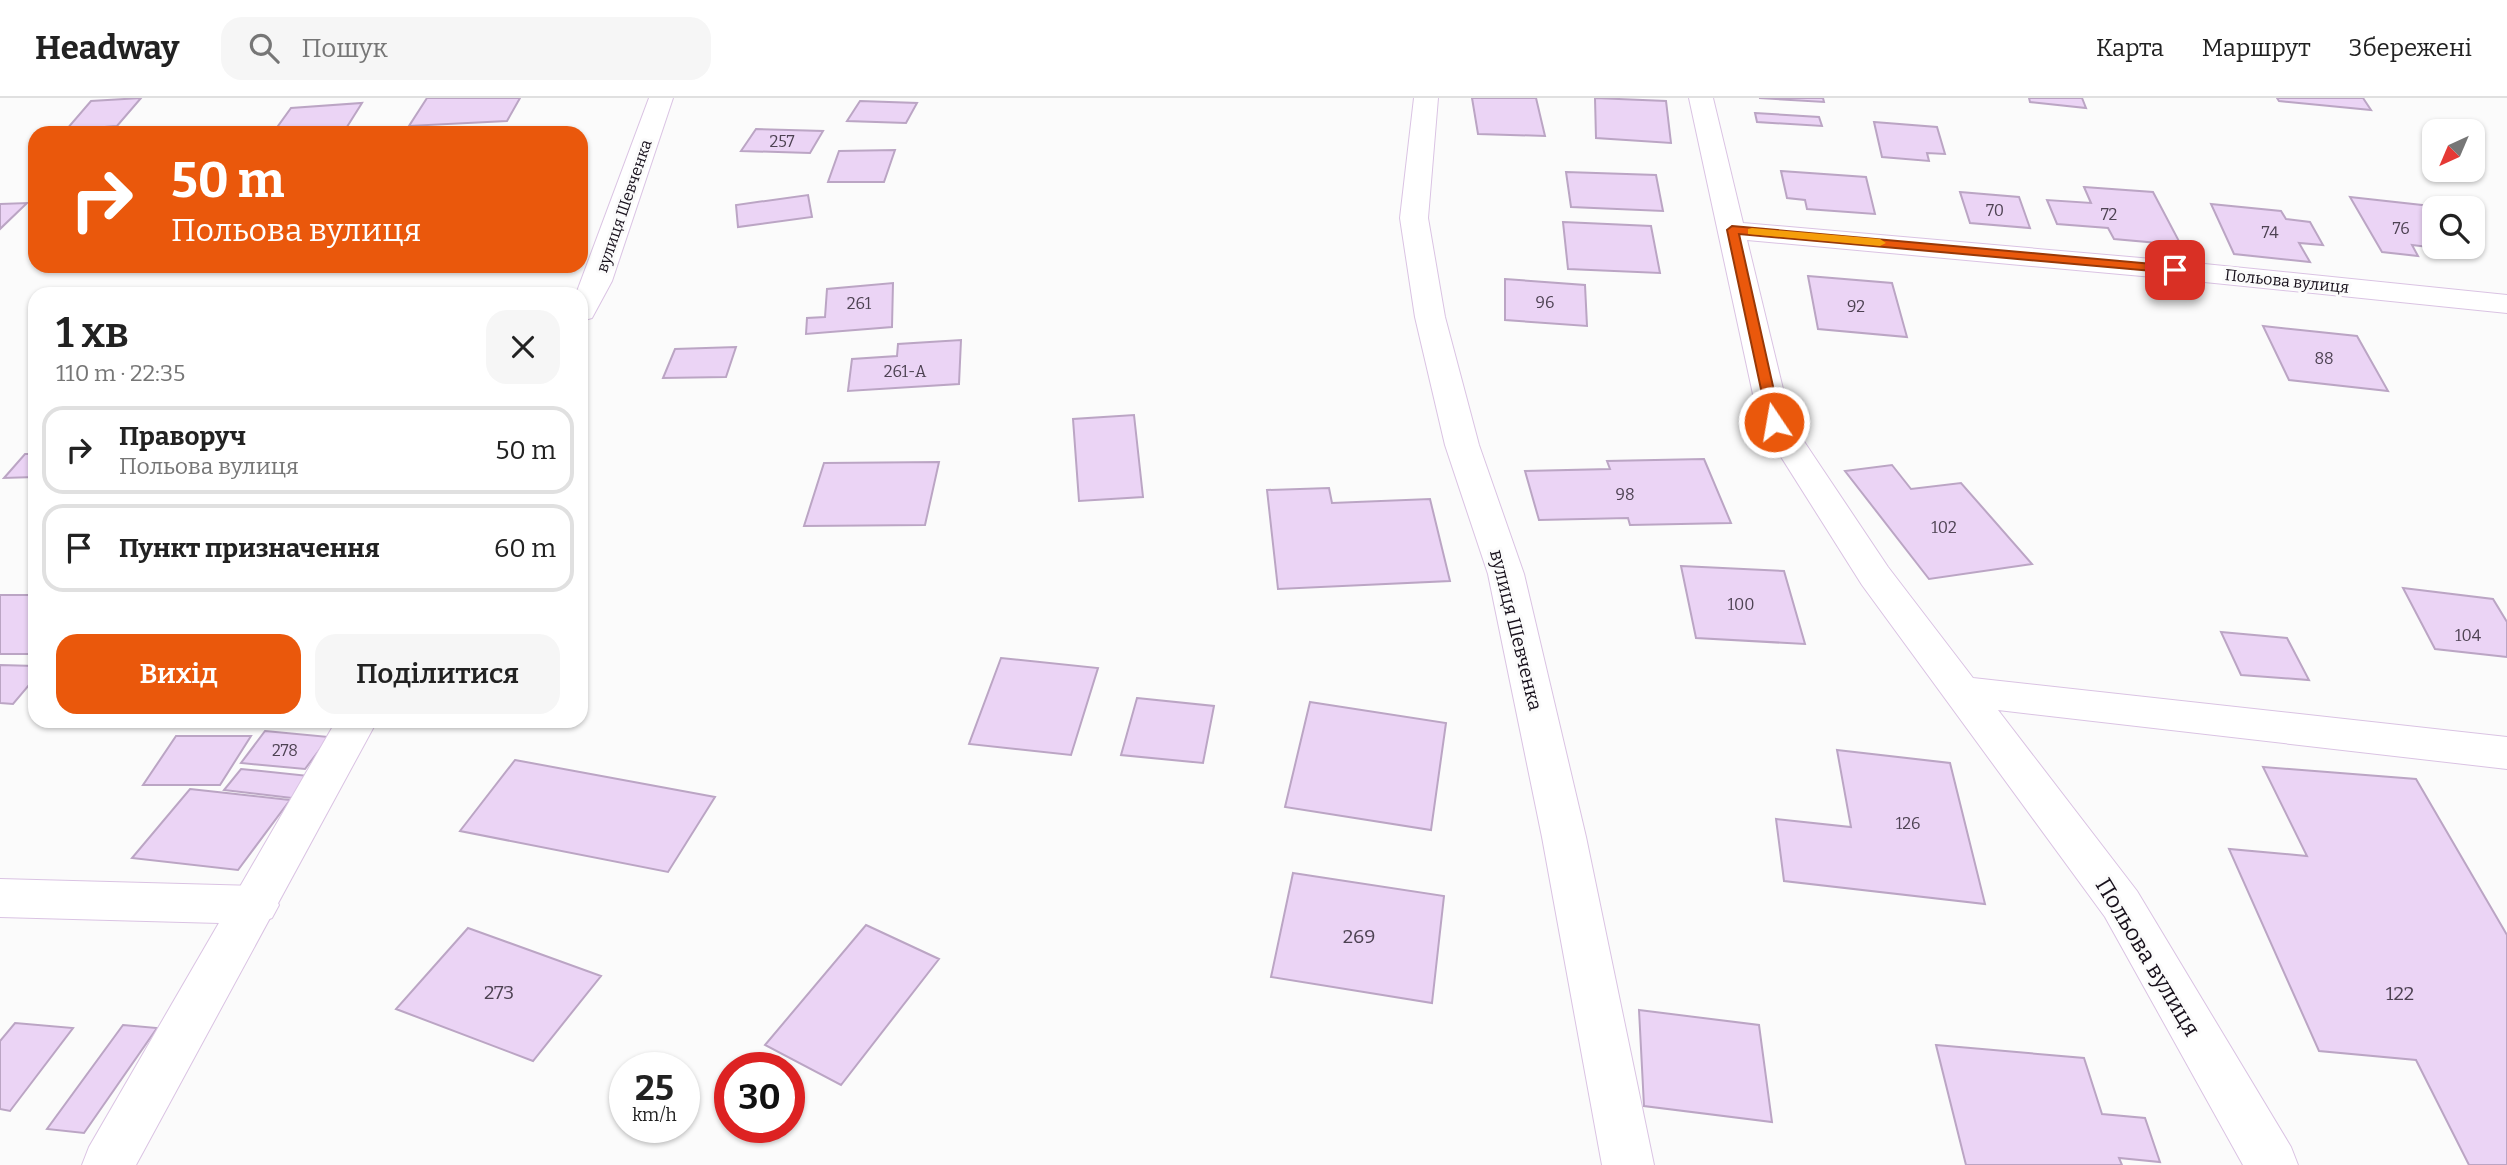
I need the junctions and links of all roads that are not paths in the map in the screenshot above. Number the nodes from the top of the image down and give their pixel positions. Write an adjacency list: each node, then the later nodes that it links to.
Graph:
1 (661, 98): 5 (street, вулиця Шевченка)
2 (1426, 98): 13 (street, вулиця Шевченка)
3 (1701, 98): 4 (street, Польова вулиця)
4 (1732, 230): 6 (street, Польова вулиця); 7 (street, Польова вулиця)
5 (588, 298)
6 (2507, 304)
7 (1960, 691): 9 (street); 14 (street, Польова вулиця)
8 (353, 728): 11 (street)
9 (2507, 753)
10 (0, 898): 11 (street)
11 (256, 905): 12 (street)
12 (108, 1165)
13 (1628, 1165)
14 (2272, 1165)

